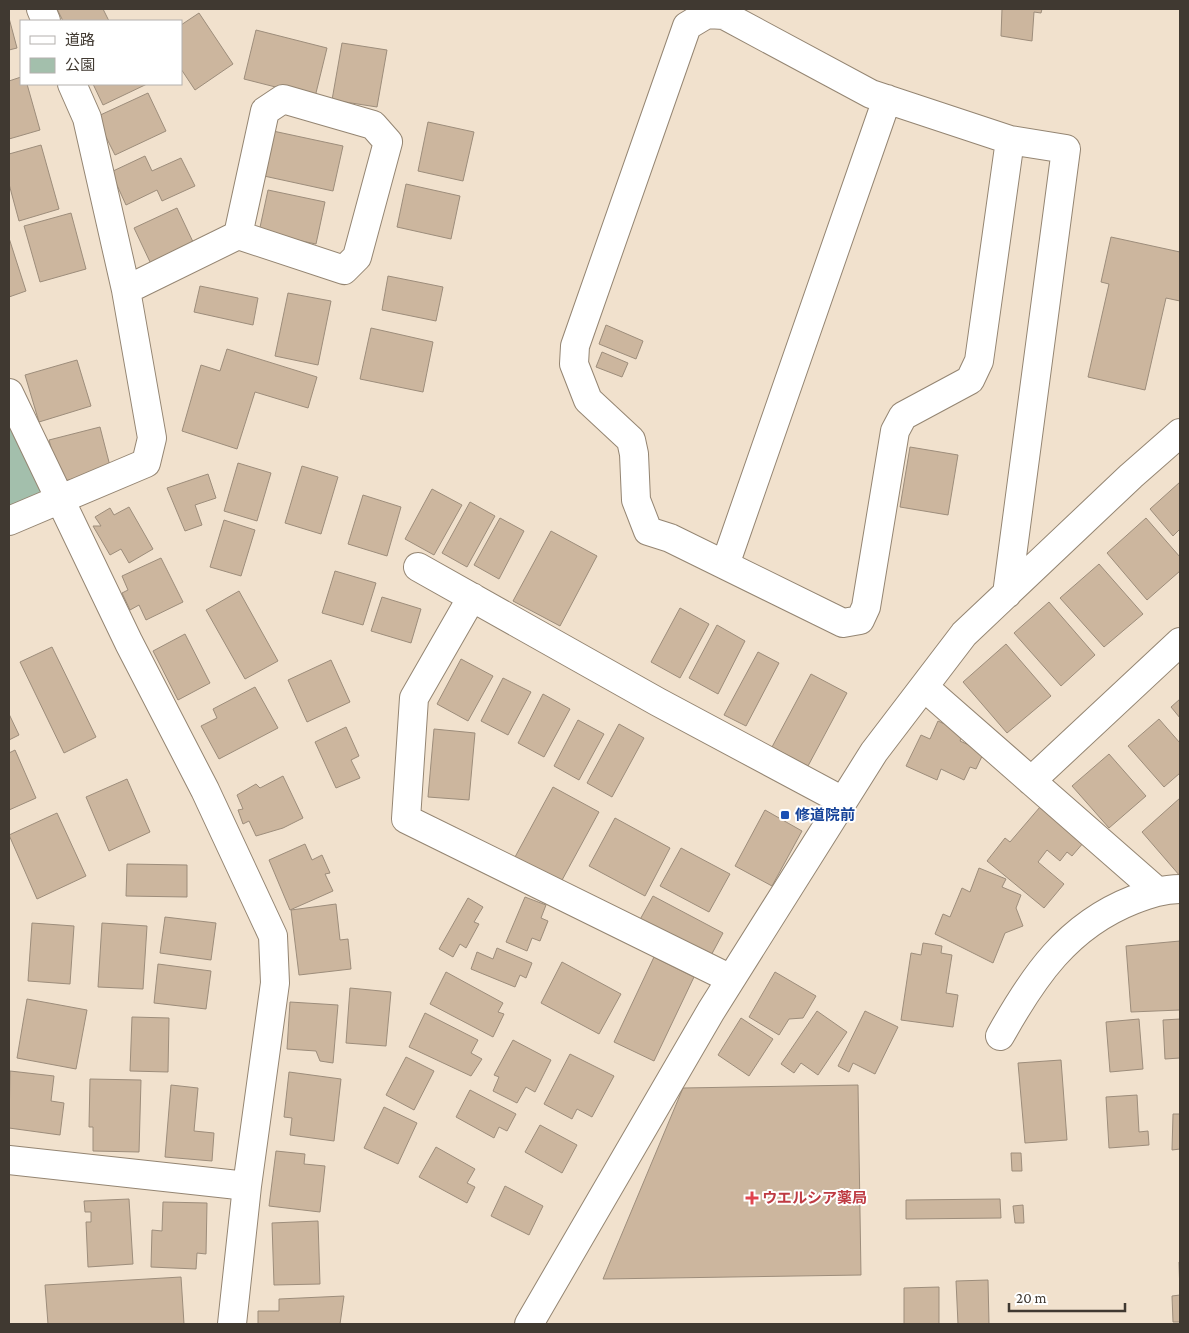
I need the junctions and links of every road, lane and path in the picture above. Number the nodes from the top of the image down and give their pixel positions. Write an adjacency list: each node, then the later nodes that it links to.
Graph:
1 (72, 85): 5 (street)
2 (887, 99): 3 (street); 10 (street); 10 (street)
3 (1010, 140): 10 (street); 12 (street)
4 (238, 236): 4 (street); 5 (street)
5 (126, 290): 8 (street)
6 (9, 393): 8 (street)
7 (1180, 433): 12 (street)
8 (60, 500): 9 (street); 22 (street)
9 (9, 521)
10 (725, 565)
11 (418, 567): 13 (street)
12 (1007, 594): 15 (street)
13 (472, 597): 17 (street); 19 (street)
14 (1180, 642): 16 (street)
15 (924, 687): 16 (street); 17 (street)
16 (1031, 781): 18 (street)
17 (843, 801): 19 (street)
18 (1169, 890): 20 (street)
19 (731, 980): 24 (street)
20 (1000, 1036)
21 (9, 1160): 22 (street)
22 (246, 1186): 23 (street)
23 (232, 1324)
24 (529, 1324)

